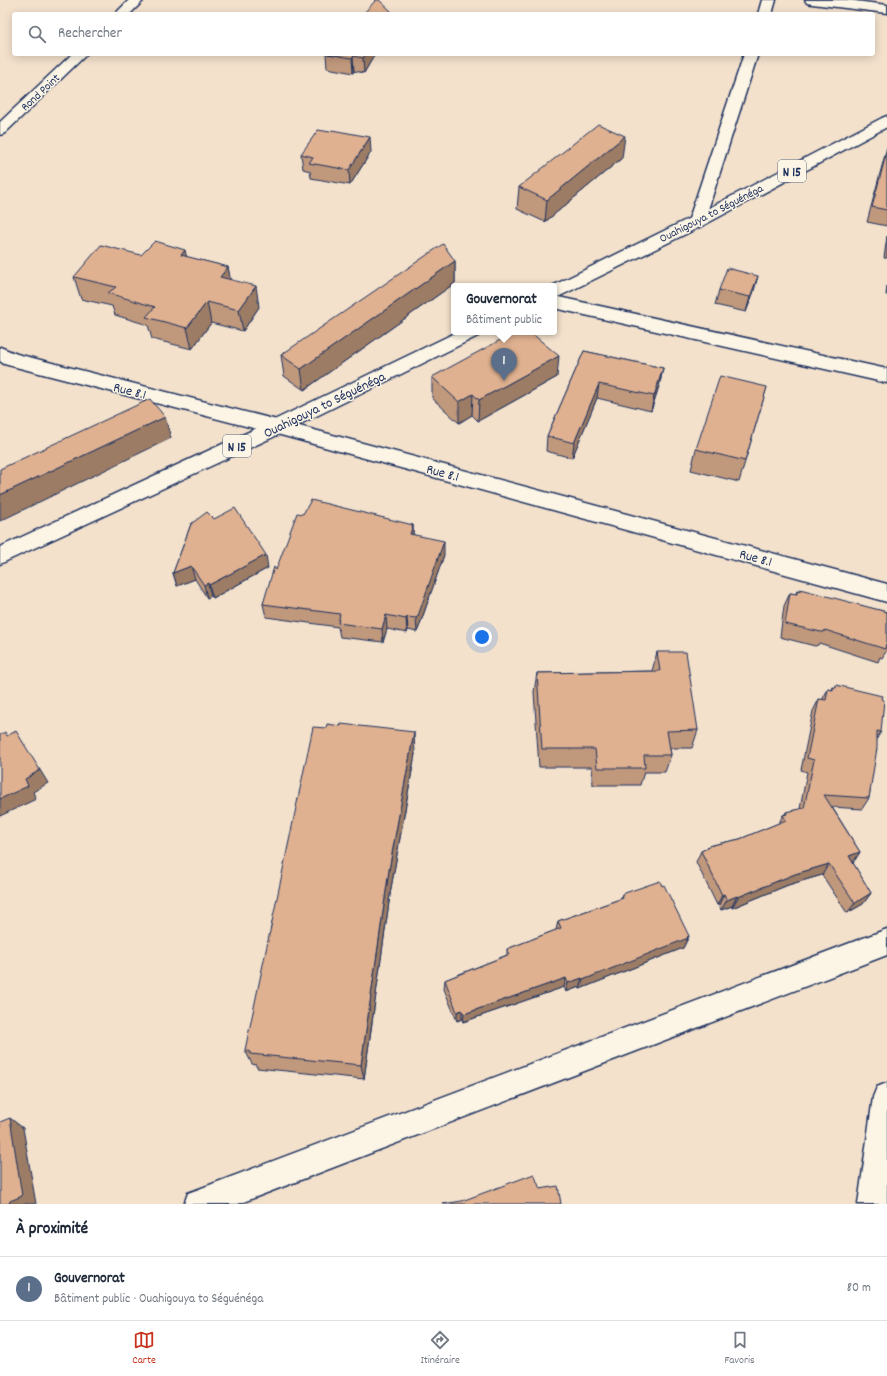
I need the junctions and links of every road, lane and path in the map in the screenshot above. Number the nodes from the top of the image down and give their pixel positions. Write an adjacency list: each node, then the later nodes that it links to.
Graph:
1 (137, 0): 5 (street)
2 (769, 0): 6 (street)
3 (812, 0): 4 (street)
4 (887, 9)
5 (124, 12)
6 (765, 12)
7 (78, 56): 10 (street, Rond Point)
8 (750, 56): 11 (street)
9 (887, 121): 11 (street, Ouahigouya to Séguénéga / N 15)
10 (0, 130)
11 (696, 222): 12 (street, Ouahigouya to Séguénéga / N 15)
12 (557, 291)
13 (557, 303): 16 (street)
14 (466, 335): 17 (street, Ouahigouya to Séguénéga / N 15)
15 (0, 352): 17 (street, Rue 8.1)
16 (887, 376)
17 (277, 427): 18 (street, Ouahigouya to Séguénéga / N 15); 19 (street, Rue 8.1)
18 (0, 556)
19 (887, 593)
20 (887, 942): 22 (street)
21 (887, 1097): 23 (street)
22 (199, 1204)
23 (873, 1204)

